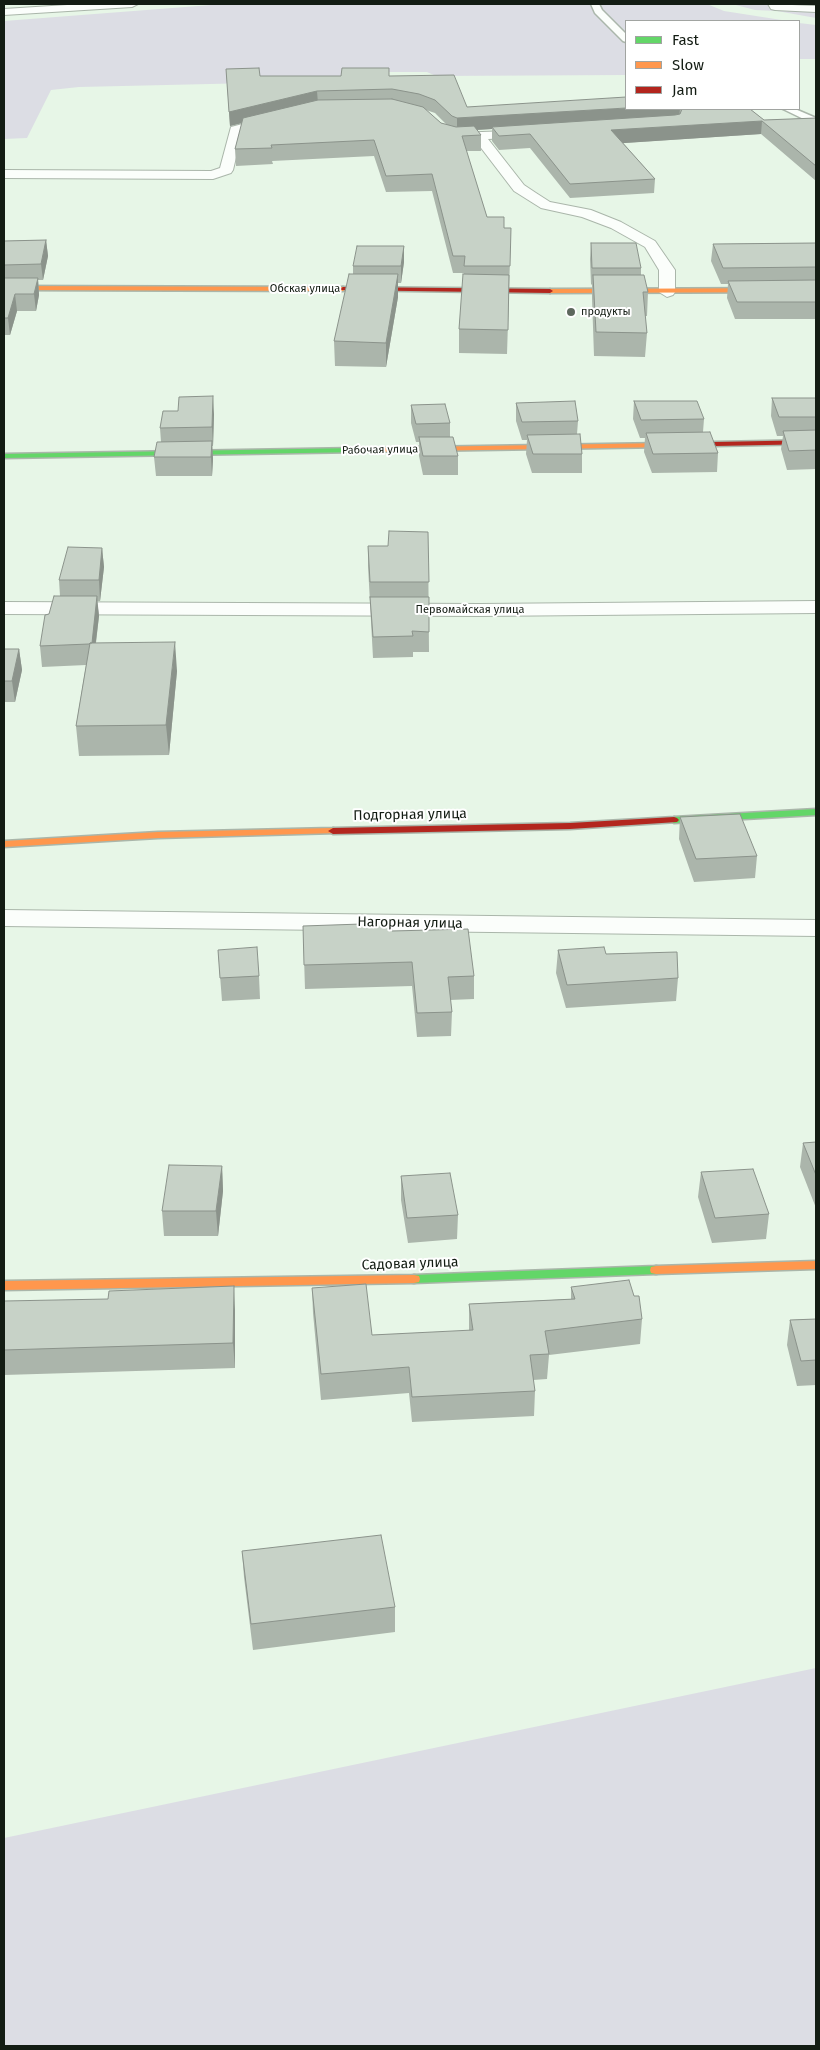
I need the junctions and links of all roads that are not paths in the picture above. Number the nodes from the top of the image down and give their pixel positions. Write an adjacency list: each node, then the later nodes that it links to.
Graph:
1 (132, 4): 5 (street)
2 (595, 4): 6 (lane)
3 (773, 4): 4 (street)
4 (816, 10)
5 (4, 12)
6 (625, 39)
7 (790, 110): 9 (lane)
8 (288, 116): 13 (street)
9 (816, 122)
10 (436, 125): 12 (street)
11 (538, 132): 12 (street)
12 (479, 136): 16 (street)
13 (4, 174)
14 (4, 288): 16 (street, Обская улица)
15 (816, 290): 16 (street, Обская улица)
16 (667, 292)
17 (816, 442): 18 (street, Рабочая улица)
18 (4, 456)
19 (816, 607): 20 (street, Первомайская улица)
20 (4, 608)
21 (816, 812): 22 (street, Подгорная улица)
22 (4, 844)
23 (4, 918): 24 (street, Нагорная улица)
24 (816, 928)
25 (816, 1265): 26 (street, Садовая улица)
26 (4, 1286)

